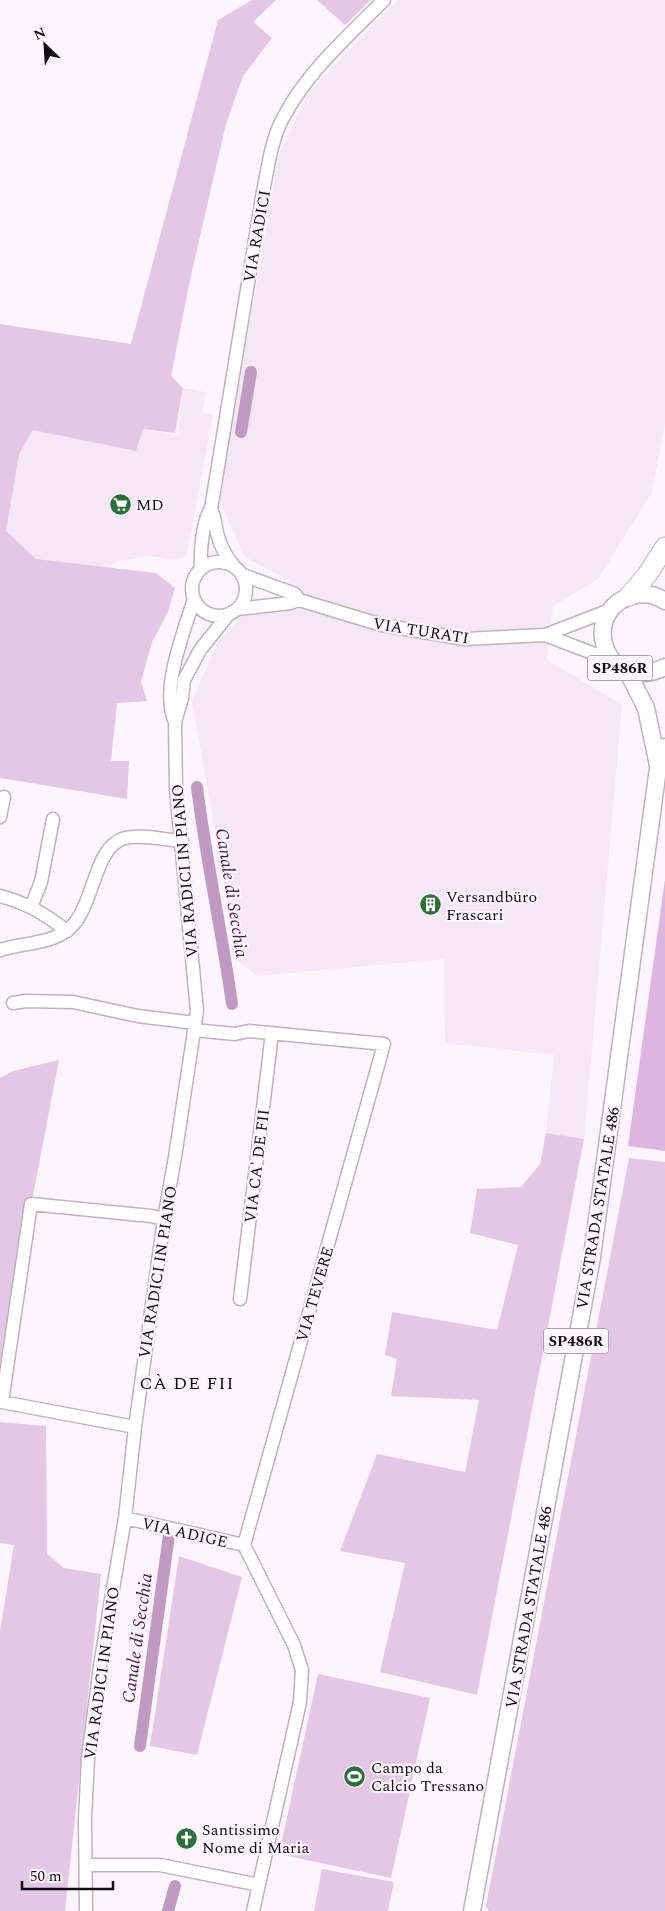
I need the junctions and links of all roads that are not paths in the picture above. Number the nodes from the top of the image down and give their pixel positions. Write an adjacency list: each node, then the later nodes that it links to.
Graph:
1 (384, 0): 2 (street, VIA RADICI)
2 (211, 509): 4 (street, VIA RADICI); 5 (street, VIA RADICI)
3 (665, 547): 6 (highway)
4 (201, 569): 5 (street); 7 (street)
5 (239, 571): 8 (street, VIA TURATI); 11 (street)
6 (629, 596): 9 (main road); 10 (main road)
7 (194, 599): 11 (street); 16 (street, VIA RADICI IN PIANO)
8 (299, 600): 11 (street, VIA TURATI); 12 (street, VIA TURATI)
9 (665, 601)
10 (610, 610): 12 (street); 13 (main road, SP486R)
11 (233, 612): 16 (street, VIA RADICI IN PIANO)
12 (545, 635): 13 (street)
13 (613, 661): 15 (main road, SP486R)
14 (665, 668): 15 (main road, SP486R)
15 (627, 671): 18 (main road, SP486R)
16 (175, 722): 22 (street, VIA RADICI IN PIANO)
17 (665, 747): 18 (main road, SP486R)
18 (658, 768): 39 (main road, VIA STRADA STATALE 486 / SP486R)
19 (4, 797): 20 (street)
20 (0, 817)
21 (52, 819): 24 (street)
22 (182, 841): 25 (street); 28 (street, VIA RADICI IN PIANO)
23 (0, 896): 24 (street)
24 (31, 907): 25 (street)
25 (67, 931): 26 (street)
26 (0, 950)
27 (13, 1003): 28 (street)
28 (194, 1026): 29 (street); 30 (street, VIA RADICI IN PIANO)
29 (272, 1033): 31 (street, VIA CA' DE FII); 34 (street, VIA TEVERE)
30 (164, 1220): 32 (street, VIA RADICI IN PIANO); 32 (street)
31 (240, 1299)
32 (135, 1427): 33 (street, VIA RADICI IN PIANO)
33 (125, 1518): 34 (street, VIA ADIGE); 35 (street, VIA RADICI IN PIANO)
34 (244, 1545): 36 (street)
35 (86, 1865): 36 (street); 37 (street, VIA RADICI IN PIANO)
36 (259, 1885): 38 (street)
37 (86, 1911)
38 (253, 1911)
39 (472, 1911)

